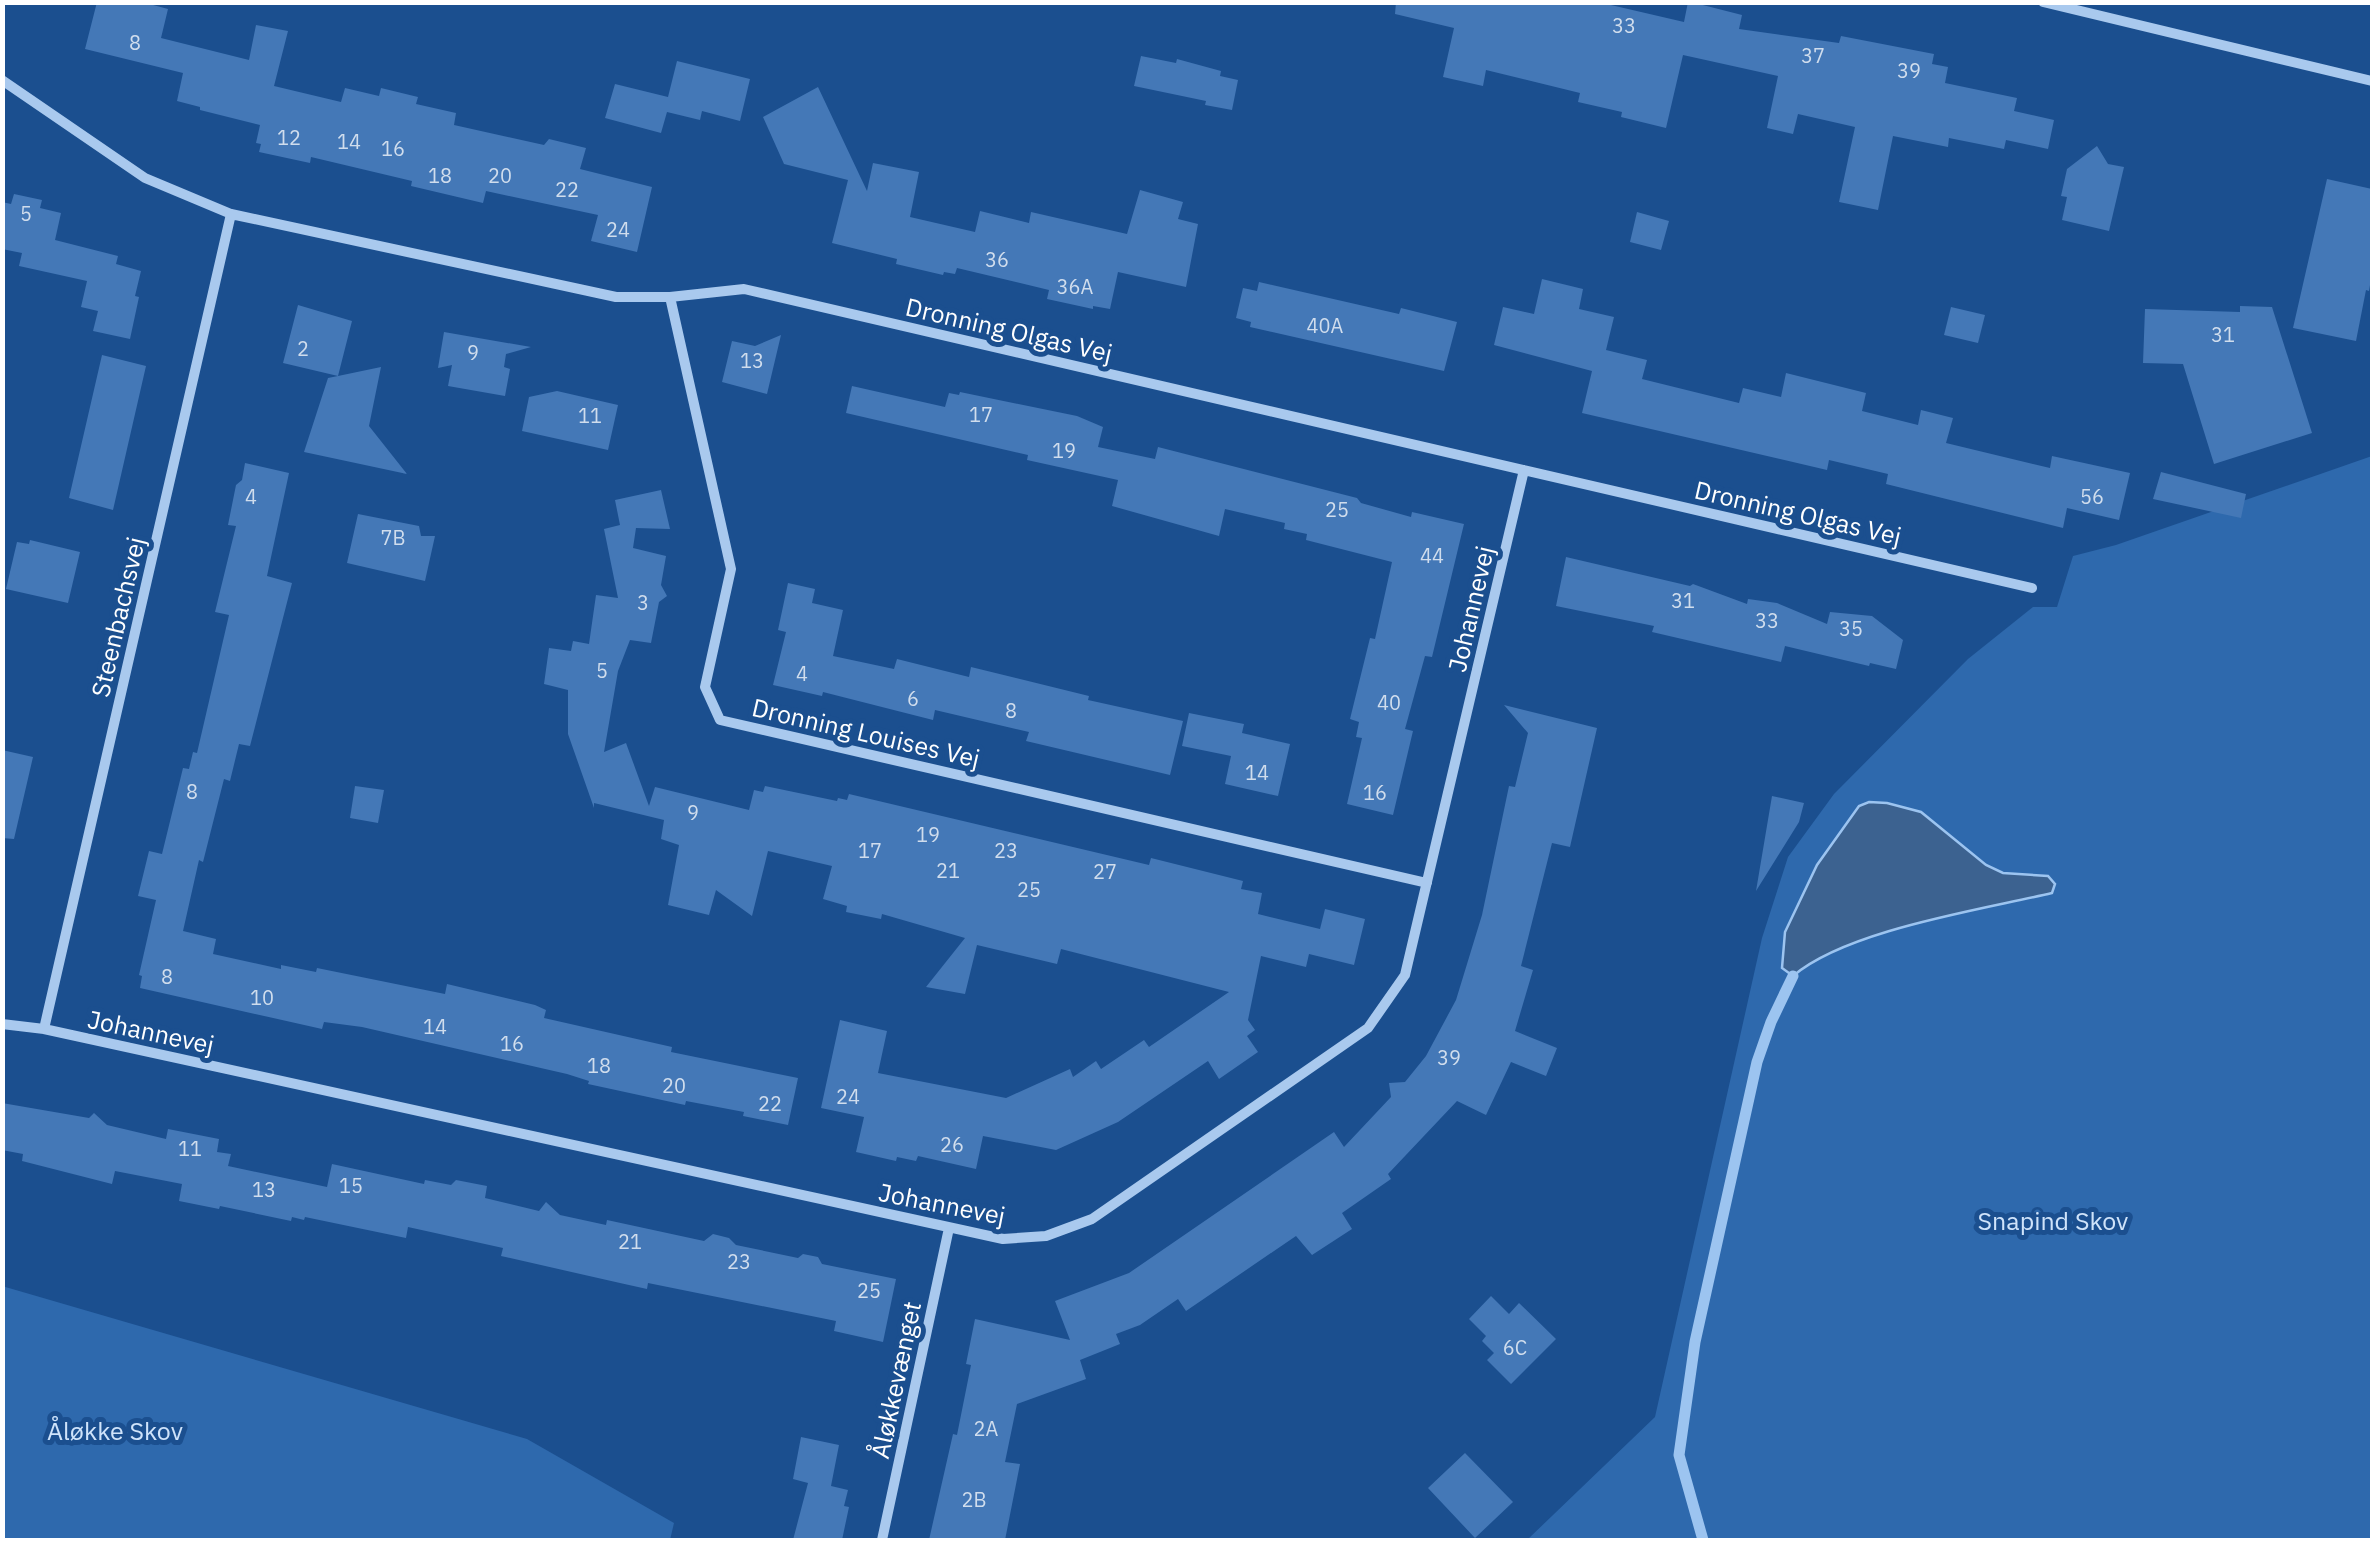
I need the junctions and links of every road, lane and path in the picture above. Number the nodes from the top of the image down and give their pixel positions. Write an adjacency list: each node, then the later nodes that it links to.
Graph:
1 (2042, 2): 3 (street)
2 (2, 80): 4 (street, Dronning Olgas Vej)
3 (2372, 81)
4 (230, 214): 5 (street, Dronning Olgas Vej); 10 (street, Steenbachsvej)
5 (670, 298): 6 (street, Dronning Olgas Vej); 8 (street, Dronning Louises Vej)
6 (1524, 470): 7 (street, Dronning Olgas Vej); 8 (street, Johannevej)
7 (2032, 588)
8 (1427, 882): 11 (street, Johannevej)
9 (2, 1024): 10 (street, Johannevej)
10 (44, 1029): 11 (street, Johannevej)
11 (949, 1228): 12 (street, Åløkkevænget)
12 (882, 1540)

